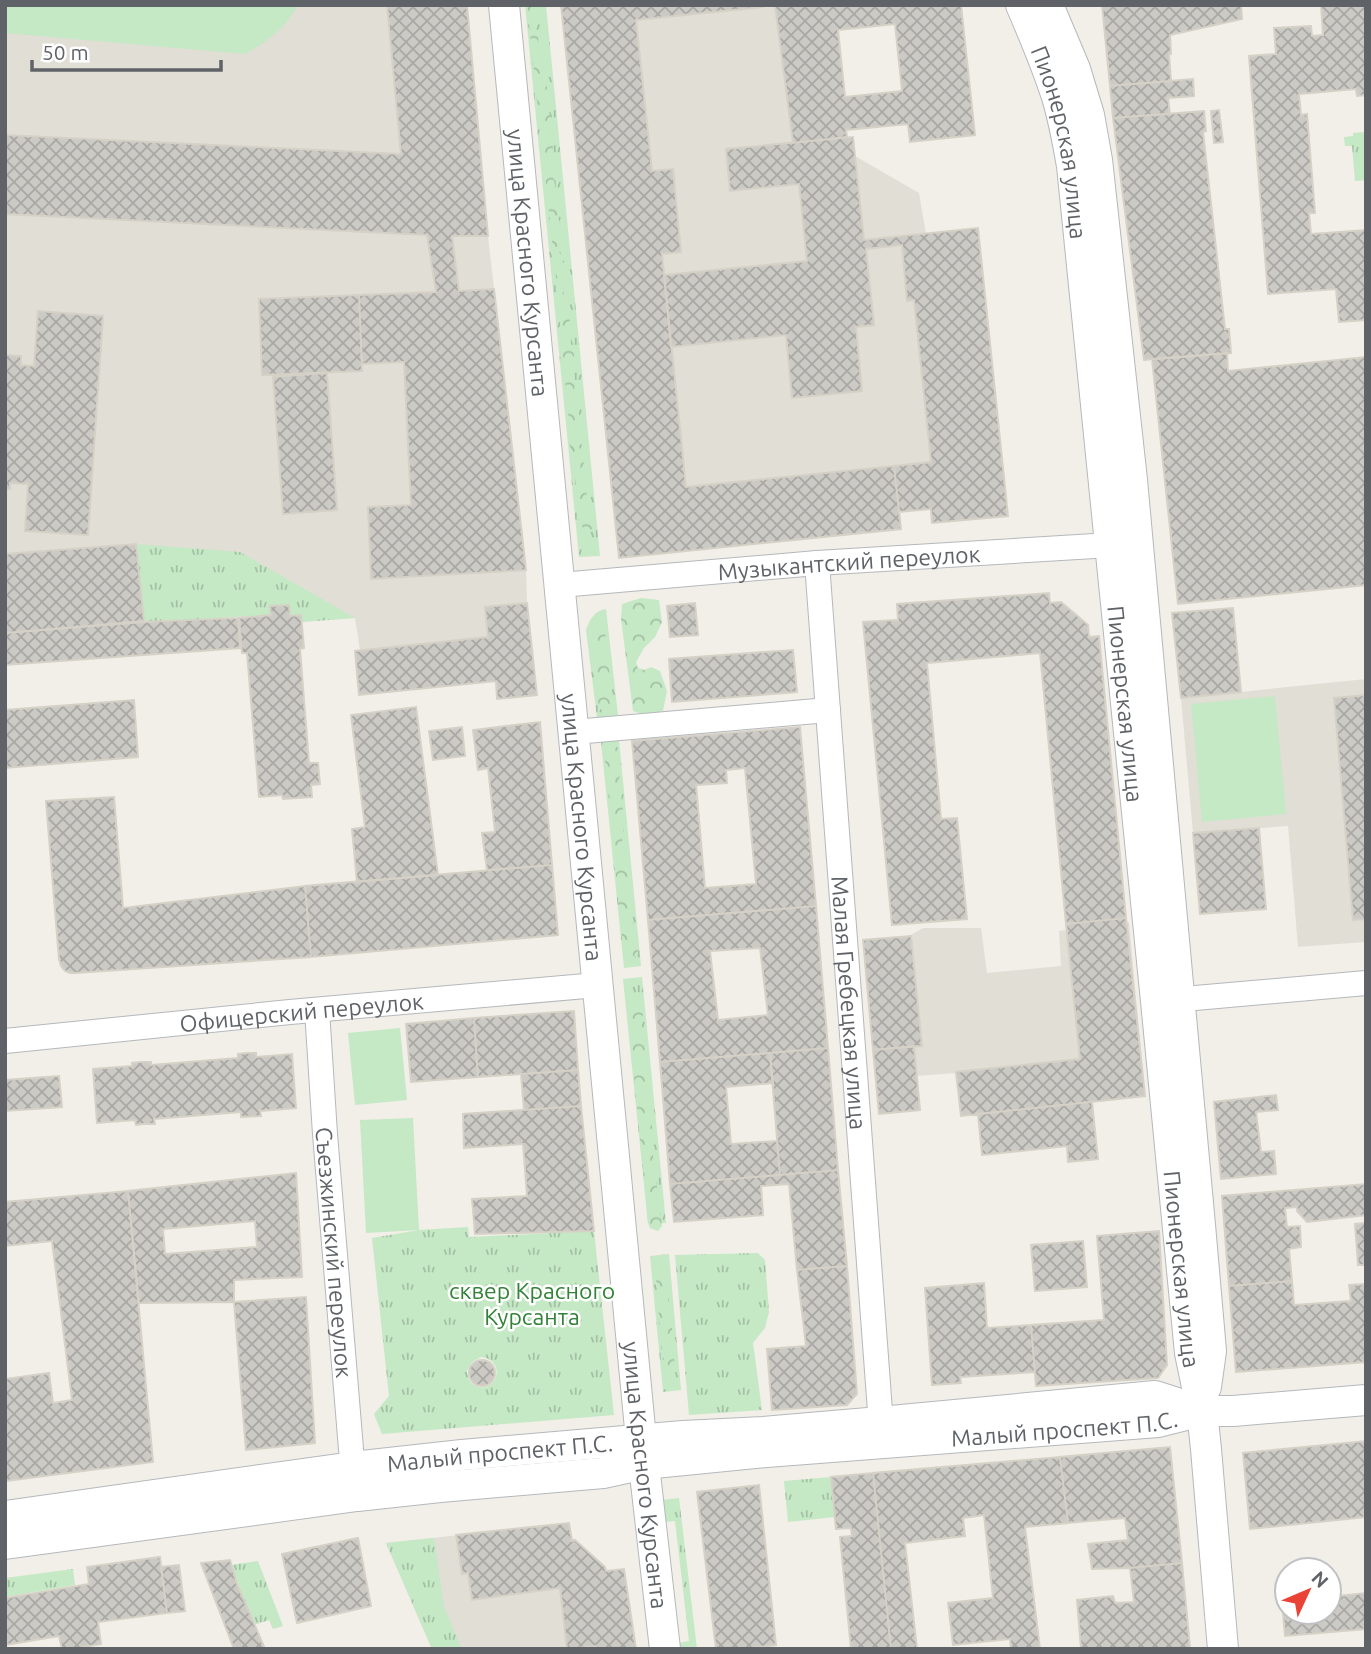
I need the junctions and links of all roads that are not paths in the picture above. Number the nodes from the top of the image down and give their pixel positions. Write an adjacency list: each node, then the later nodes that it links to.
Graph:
1 (504, 5): 6 (street, улица Красного Курсанта)
2 (1021, 5): 4 (street, Пионерская улица)
3 (1048, 5): 4 (street, Пионерская улица)
4 (1124, 545): 5 (street, Музыкантский переулок); 11 (street, Пионерская улица)
5 (817, 563): 6 (street, Музыкантский переулок); 7 (street, Малая Гребецкая улица)
6 (560, 585): 8 (street, улица Красного Курсанта)
7 (828, 710): 8 (street); 16 (street, Малая Гребецкая улица)
8 (574, 732): 10 (street, улица Красного Курсанта)
9 (1366, 983): 11 (street)
10 (597, 985): 12 (street, Офицерский переулок); 17 (street, улица Красного Курсанта)
11 (1168, 1000): 15 (street, Пионерская улица)
12 (317, 1010): 13 (street, Офицерский переулок); 18 (street, Съезжинский переулок)
13 (5, 1041)
14 (1366, 1400): 15 (street, Малый проспект П.С.)
15 (1202, 1411): 16 (street, Малый проспект П.С.); 22 (street, Пионерская улица)
16 (882, 1433): 17 (street, Малый проспект П.С.)
17 (643, 1452): 18 (street, Малый проспект П.С.); 21 (street, улица Красного Курсанта)
18 (355, 1482): 19 (street, Малый проспект П.С.); 20 (street, Малый проспект П.С.)
19 (5, 1516)
20 (5, 1544)
21 (665, 1649)
22 (1223, 1649)

